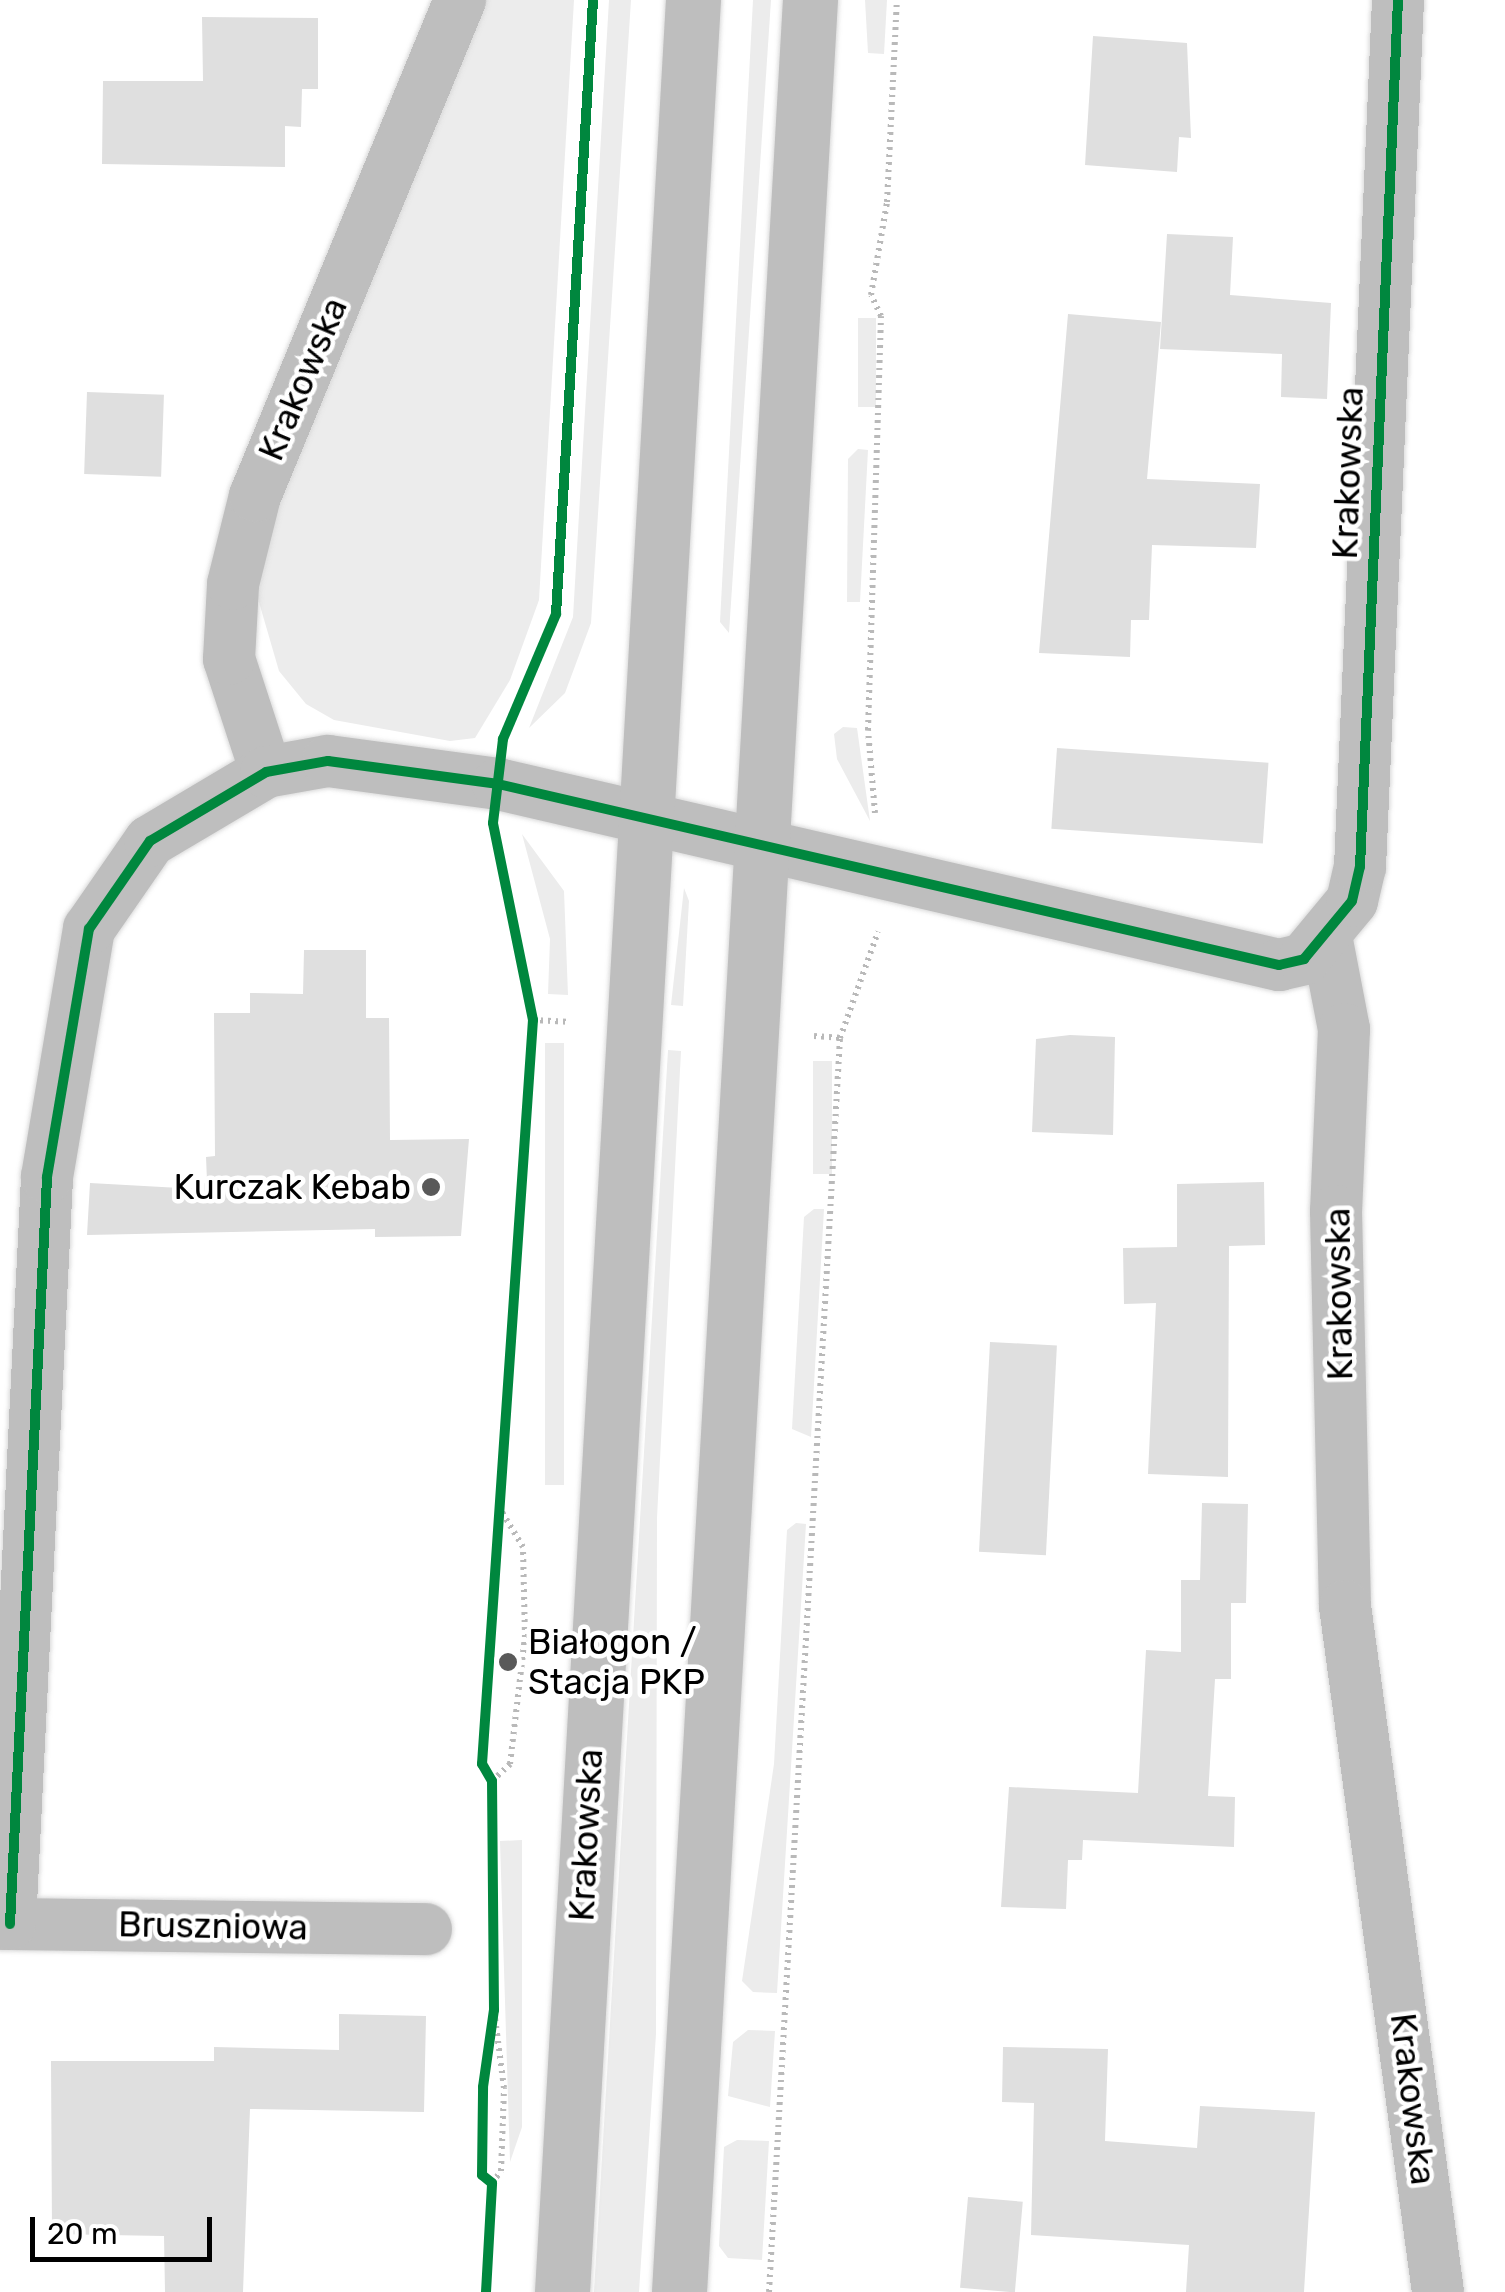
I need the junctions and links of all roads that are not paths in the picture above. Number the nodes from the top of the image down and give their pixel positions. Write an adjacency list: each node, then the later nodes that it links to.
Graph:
1 (460, 0): 5 (street, Krakowska)
2 (693, 0): 6 (main road, Krakowska)
3 (810, 0): 7 (main road)
4 (1398, 0): 8 (street, Krakowska)
5 (266, 772): 6 (street); 9 (street)
6 (646, 814): 7 (street); 11 (main road, Krakowska)
7 (761, 841): 8 (street); 12 (main road)
8 (1326, 941): 13 (street, Krakowska)
9 (5, 1924): 10 (street, Bruszniowa)
10 (426, 1929)
11 (562, 2292)
12 (679, 2292)
13 (1438, 2292)

